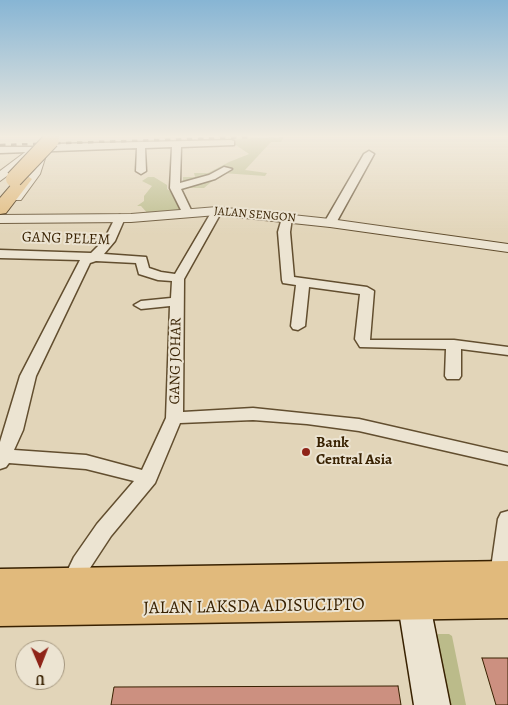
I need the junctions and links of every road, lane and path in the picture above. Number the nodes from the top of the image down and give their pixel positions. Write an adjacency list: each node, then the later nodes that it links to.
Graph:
1 (13, 170): 8 (highway, bridge)
2 (31, 170): 11 (highway)
3 (34, 170): 7 (street)
4 (176, 170): 9 (street)
5 (225, 170): 9 (street)
6 (360, 170): 17 (street)
7 (34, 174): 8 (street); 16 (street)
8 (4, 179): 10 (highway)
9 (175, 188): 13 (street)
10 (0, 196)
11 (0, 209)
12 (217, 211): 13 (street, JALAN SENGON); 15 (street, JALAN SENGON); 21 (street, GANG JOHAR)
13 (187, 212): 14 (street, JALAN SENGON)
14 (120, 218): 16 (street, JALAN SENGON); 20 (street)
15 (287, 218): 17 (street, JALAN SENGON); 22 (street)
16 (0, 219)
17 (330, 223): 18 (street, JALAN SENGON)
18 (508, 248)
19 (0, 254): 20 (street, GANG PELEM)
20 (94, 256): 21 (street, GANG PELEM); 30 (street)
21 (178, 279): 23 (street, GANG JOHAR)
22 (303, 282): 25 (street); 26 (street)
23 (177, 301): 24 (street); 29 (street, GANG JOHAR)
24 (141, 305)
25 (298, 326)
26 (454, 344): 27 (street); 28 (street)
27 (508, 352)
28 (453, 376)
29 (174, 418): 31 (street); 32 (street, GANG JOHAR)
30 (2, 459): 32 (street)
31 (508, 459)
32 (148, 478): 36 (street, GANG JOHAR)
33 (508, 519): 35 (street)
34 (0, 583): 36 (main road, JALAN LAKSDA ADISUCIPTO)
35 (505, 584): 36 (main road, JALAN LAKSDA ADISUCIPTO); 37 (main road, JALAN LAKSDA ADISUCIPTO)
36 (87, 591): 37 (main road, JALAN LAKSDA ADISUCIPTO); 38 (main road, JALAN LAKSDA ADISUCIPTO)
37 (414, 604): 39 (main road)
38 (0, 611)
39 (432, 705)

